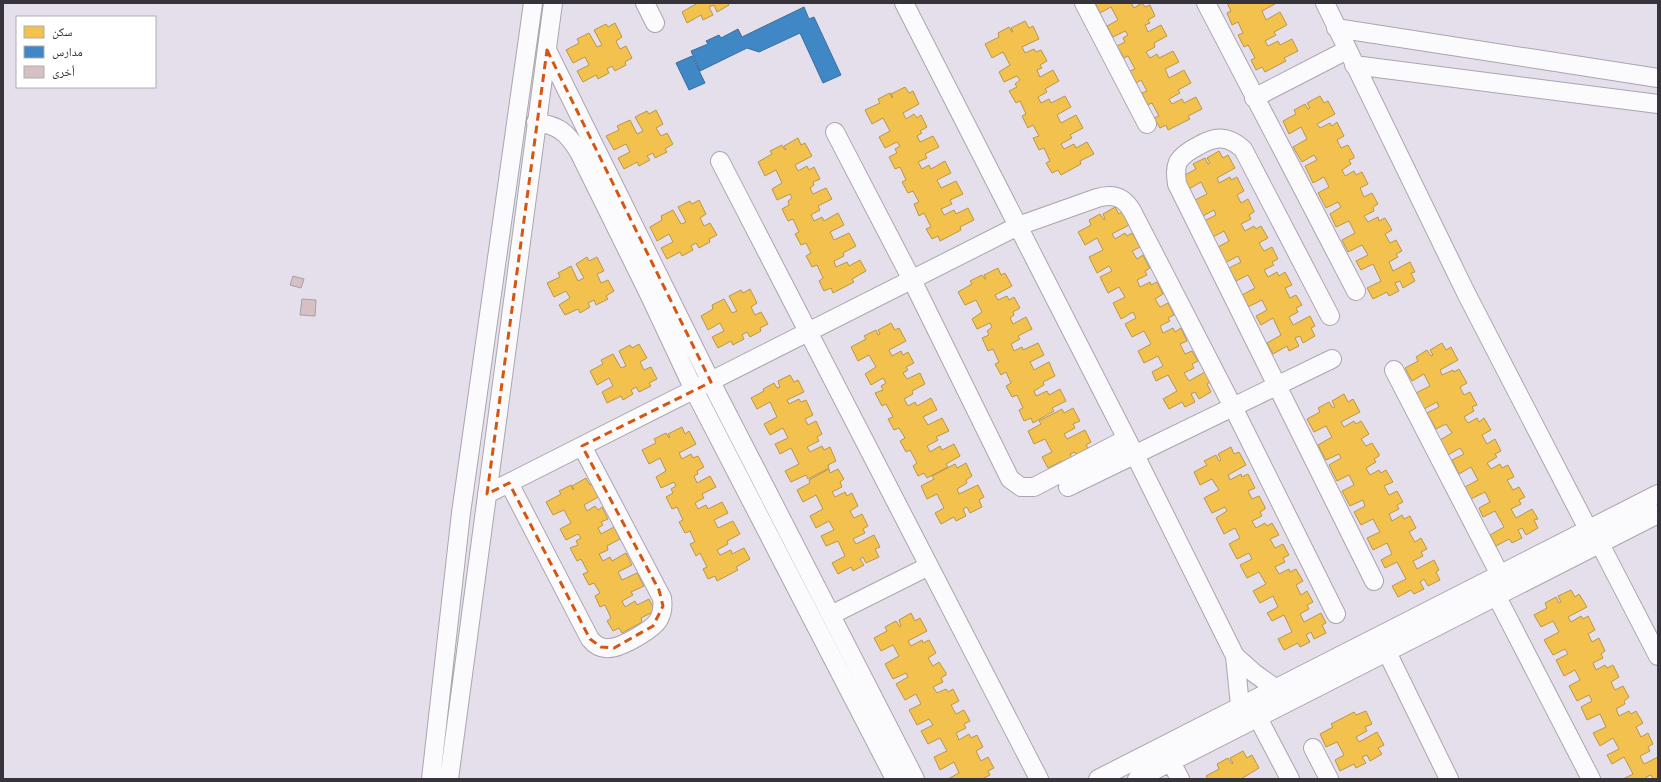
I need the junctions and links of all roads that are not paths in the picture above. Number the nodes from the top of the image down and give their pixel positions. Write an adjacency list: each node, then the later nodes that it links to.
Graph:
1 (534, 3): 55 (street)
2 (553, 3): 10 (street)
3 (645, 3): 8 (street)
4 (904, 3): 19 (street)
5 (1084, 3): 16 (street)
6 (1206, 3): 13 (street)
7 (1325, 3): 9 (street)
8 (655, 23)
9 (1336, 28): 11 (street); 12 (street)
10 (547, 50): 15 (street); 26 (street)
11 (1350, 57): 13 (street); 14 (street); 38 (street)
12 (1658, 78)
13 (1254, 98): 21 (street)
14 (1658, 104)
15 (536, 122): 28 (street); 35 (street)
16 (1147, 124)
17 (835, 132): 20 (street)
18 (720, 161): 23 (street)
19 (1018, 226): 20 (street); 29 (street); 30 (street)
20 (912, 280): 23 (street); 30 (street)
21 (1356, 291)
22 (1330, 316): 27 (street)
23 (808, 333): 26 (street); 40 (street)
24 (1332, 359): 27 (street)
25 (1394, 370): 41 (street)
26 (711, 382): 28 (street); 45 (street)
27 (1277, 386): 29 (street); 42 (street)
28 (694, 390): 31 (street); 57 (street)
29 (1234, 407): 32 (street); 44 (street)
30 (1126, 439): 32 (street)
31 (582, 446): 33 (street); 33 (street)
32 (1135, 455): 34 (street); 47 (street)
33 (509, 483): 35 (street)
34 (1068, 487)
35 (487, 494): 56 (street)
36 (1658, 494): 38 (street)
37 (1658, 514): 39 (street)
38 (1588, 529): 41 (street)
39 (1600, 544): 43 (street); 48 (street)
40 (929, 566): 45 (street); 59 (street)
41 (1499, 574): 49 (street)
42 (1374, 581)
43 (1497, 597): 46 (street); 65 (street)
44 (1336, 614)
45 (831, 615): 58 (street)
46 (1387, 652): 51 (street); 64 (street)
47 (1235, 656): 49 (street); 50 (street)
48 (1658, 656)
49 (1275, 688): 50 (street)
50 (1240, 706): 60 (street)
51 (1258, 718): 53 (street); 62 (street)
52 (1313, 748): 63 (street)
53 (1171, 762): 54 (street); 61 (street)
54 (1148, 777)
55 (431, 779)
56 (449, 779)
57 (895, 779)
58 (915, 779)
59 (1039, 779)
60 (1098, 779)
61 (1180, 779)
62 (1290, 779)
63 (1329, 779)
64 (1449, 779)
65 (1591, 779)

